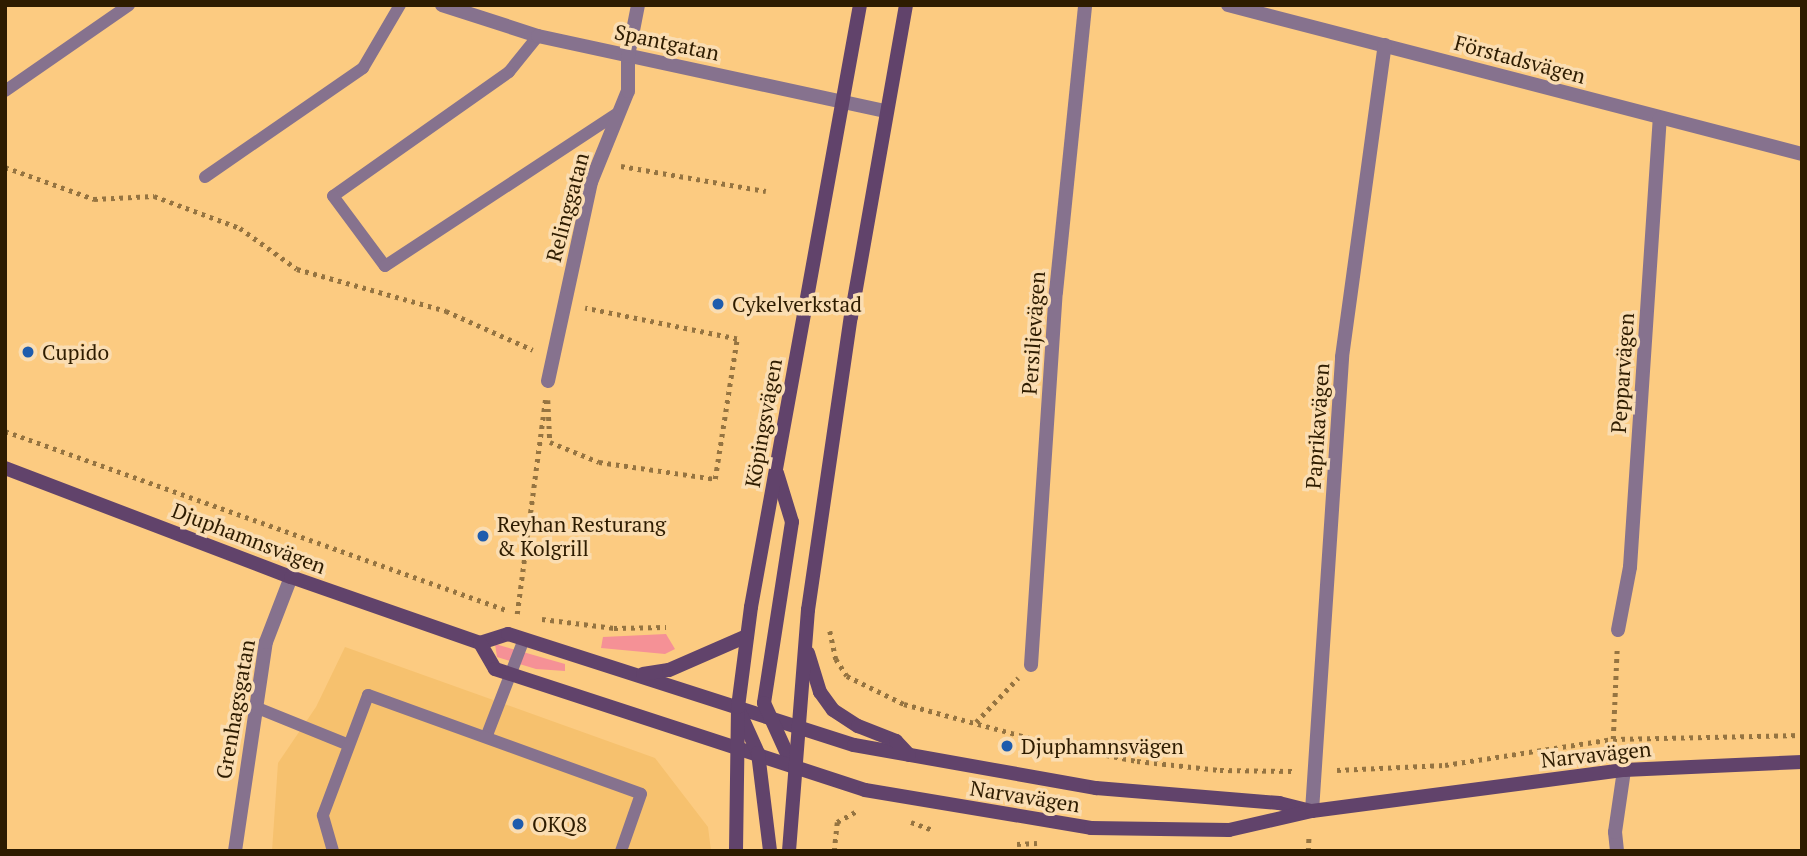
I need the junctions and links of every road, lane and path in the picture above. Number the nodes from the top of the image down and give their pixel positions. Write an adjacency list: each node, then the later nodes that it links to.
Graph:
1 (129, 5): 12 (lane)
2 (400, 5): 20 (lane)
3 (442, 5): 9 (street, Spantgatan)
4 (638, 5): 11 (street, Relinggatan)
5 (860, 5): 13 (main road, Köpingsvägen)
6 (906, 5): 14 (main road)
7 (1085, 5): 37 (street, Persiljevägen)
8 (1228, 5): 10 (street, Förstadsvägen)
9 (538, 36): 11 (street, Spantgatan); 15 (lane)
10 (1385, 45): 16 (street, Förstadsvägen); 55 (street, Paprikavägen)
11 (628, 55): 13 (street, Spantgatan); 15 (street, Relinggatan)
12 (5, 91)
13 (841, 101): 14 (street, Spantgatan); 27 (main road, Köpingsvägen)
14 (886, 111): 35 (main road)
15 (620, 112): 18 (street, Relinggatan)
16 (1660, 118): 17 (street, Förstadsvägen); 31 (street, Pepparvägen)
17 (1802, 154)
18 (599, 162): 21 (path); 22 (street, Relinggatan)
19 (5, 167): 23 (path)
20 (205, 177)
21 (766, 191)
22 (565, 304): 23 (street, Relinggatan); 24 (path)
23 (553, 356): 24 (street, Relinggatan)
24 (548, 381): 29 (path)
25 (5, 431): 29 (path)
26 (5, 468): 28 (main road, Djuphamnsvägen)
27 (776, 468): 32 (main road, Köpingsvägen); 42 (main road)
28 (291, 578): 34 (main road, Djuphamnsvägen); 40 (street, Grenhagsgatan)
29 (517, 614): 30 (path)
30 (666, 627)
31 (1618, 630): 47 (path)
32 (747, 636): 39 (main road); 41 (main road, Köpingsvägen)
33 (524, 639): 34 (main road); 38 (lane); 39 (main road)
34 (480, 643): 38 (main road)
35 (806, 644): 44 (main road); 51 (main road)
36 (833, 650): 43 (path)
37 (1031, 665): 43 (path)
38 (510, 673): 45 (lane); 49 (main road)
39 (639, 675): 41 (main road)
40 (255, 707): 48 (lane); 58 (street, Grenhagsgatan)
41 (738, 707): 42 (main road, Narvavägen); 49 (main road, Köpingsvägen); 50 (main road)
42 (771, 719): 44 (main road, Narvavägen); 53 (main road)
43 (976, 722): 55 (path)
44 (800, 731): 51 (main road, Narvavägen); 53 (main road)
45 (487, 735): 48 (lane); 60 (lane)
46 (1802, 735): 47 (path)
47 (1613, 739): 55 (path)
48 (349, 745): 59 (lane)
49 (737, 745): 50 (main road, Narvavägen); 61 (main road, Köpingsvägen)
50 (758, 753): 53 (main road, Narvavägen); 62 (main road)
51 (908, 755): 56 (main road, Narvavägen)
52 (1802, 762): 54 (main road, Narvavägen)
53 (793, 767): 56 (main road, Narvavägen); 63 (main road)
54 (1623, 770): 56 (main road, Narvavägen); 65 (street)
55 (1315, 771): 56 (street, Paprikavägen)
56 (1312, 811)
57 (837, 822): 64 (path)
58 (235, 851)
59 (333, 851)
60 (621, 851)
61 (736, 851)
62 (770, 851)
63 (789, 851)
64 (834, 851)
65 (1617, 851)

